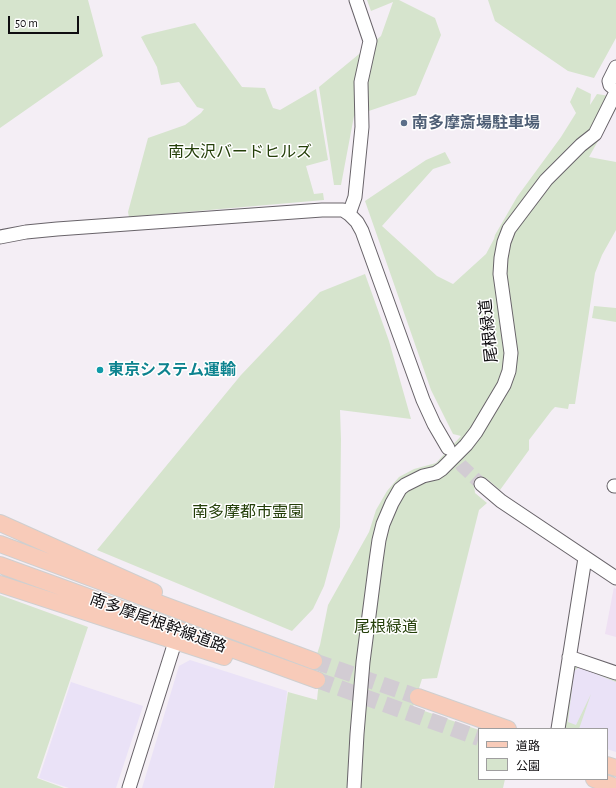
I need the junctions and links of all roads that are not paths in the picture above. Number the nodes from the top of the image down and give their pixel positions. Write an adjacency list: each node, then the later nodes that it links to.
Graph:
1 (356, 0): 4 (street)
2 (616, 66): 3 (street)
3 (615, 93): 25 (street, 尾根緑道)
4 (349, 214): 5 (street); 6 (street)
5 (0, 237)
6 (448, 448)
7 (481, 484): 10 (street)
8 (0, 523): 15 (main road)
9 (0, 544): 15 (main road, 南多摩尾根幹線道路)
10 (585, 558): 12 (street); 16 (street)
11 (0, 565): 14 (main road, 南多摩尾根幹線道路)
12 (616, 578)
13 (0, 584): 14 (main road)
14 (175, 642): 24 (street)
15 (278, 648): 17 (main road, 南多摩尾根幹線道路)
16 (569, 657): 18 (street); 21 (street)
17 (314, 662)
18 (616, 673)
19 (418, 697): 20 (main road)
20 (505, 728)
21 (558, 728)
22 (597, 780): 23 (main road)
23 (616, 787)
24 (129, 788)
25 (354, 788)

